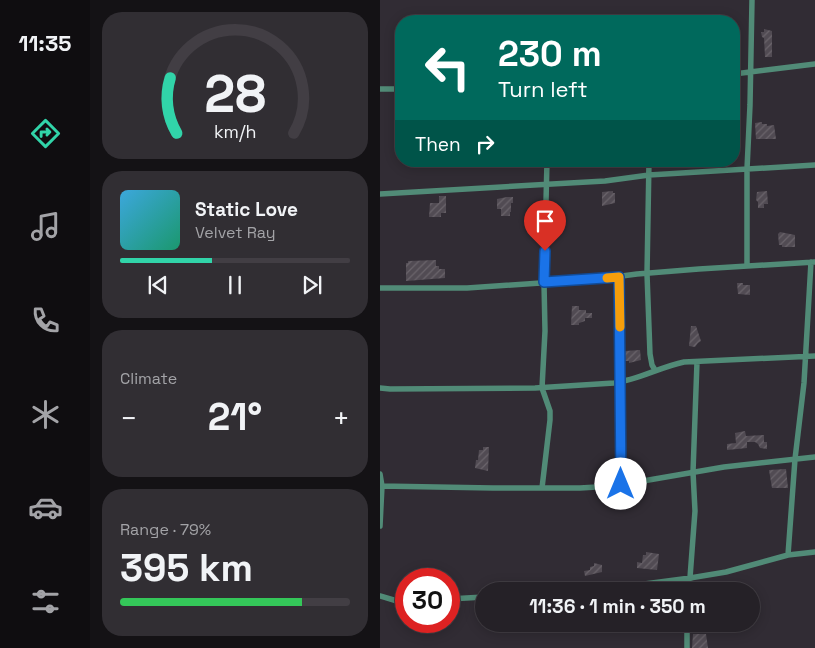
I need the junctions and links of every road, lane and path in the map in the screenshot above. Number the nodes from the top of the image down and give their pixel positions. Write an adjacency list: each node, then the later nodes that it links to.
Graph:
1 (752, 0): 3 (street)
2 (815, 64): 3 (street)
3 (750, 71): 4 (street); 10 (street)
4 (740, 73)
5 (380, 89): 6 (street)
6 (395, 89)
7 (815, 165): 10 (street)
8 (547, 167): 12 (street)
9 (649, 167): 11 (street)
10 (747, 170): 11 (street); 15 (street)
11 (649, 175): 12 (street); 16 (street)
12 (546, 183): 13 (street); 18 (street)
13 (380, 194)
14 (813, 262): 15 (street); 21 (street)
15 (747, 265): 16 (street)
16 (647, 274): 17 (street); 23 (street)
17 (619, 277): 18 (street); 24 (street)
18 (544, 282): 19 (street); 26 (street)
19 (380, 288)
20 (815, 356): 21 (street)
21 (806, 357): 22 (street); 28 (street)
22 (697, 362): 23 (street); 29 (street)
23 (655, 370): 24 (street)
24 (621, 382): 26 (street); 31 (street)
25 (380, 388): 26 (street)
26 (542, 388): 33 (street)
27 (815, 457): 28 (street)
28 (795, 460): 29 (street); 36 (street)
29 (693, 472): 31 (street); 37 (street)
30 (380, 474): 32 (street)
31 (621, 484): 33 (street)
32 (381, 486): 33 (street); 34 (street)
33 (542, 488)
34 (380, 526)
35 (815, 552): 36 (street)
36 (788, 555): 37 (street)
37 (690, 578): 38 (street); 39 (street)
38 (660, 582)
39 (690, 582)
40 (380, 596): 43 (street)
41 (475, 597): 42 (street)
42 (460, 598)
43 (395, 601)
44 (687, 632): 45 (street)
45 (687, 648)

